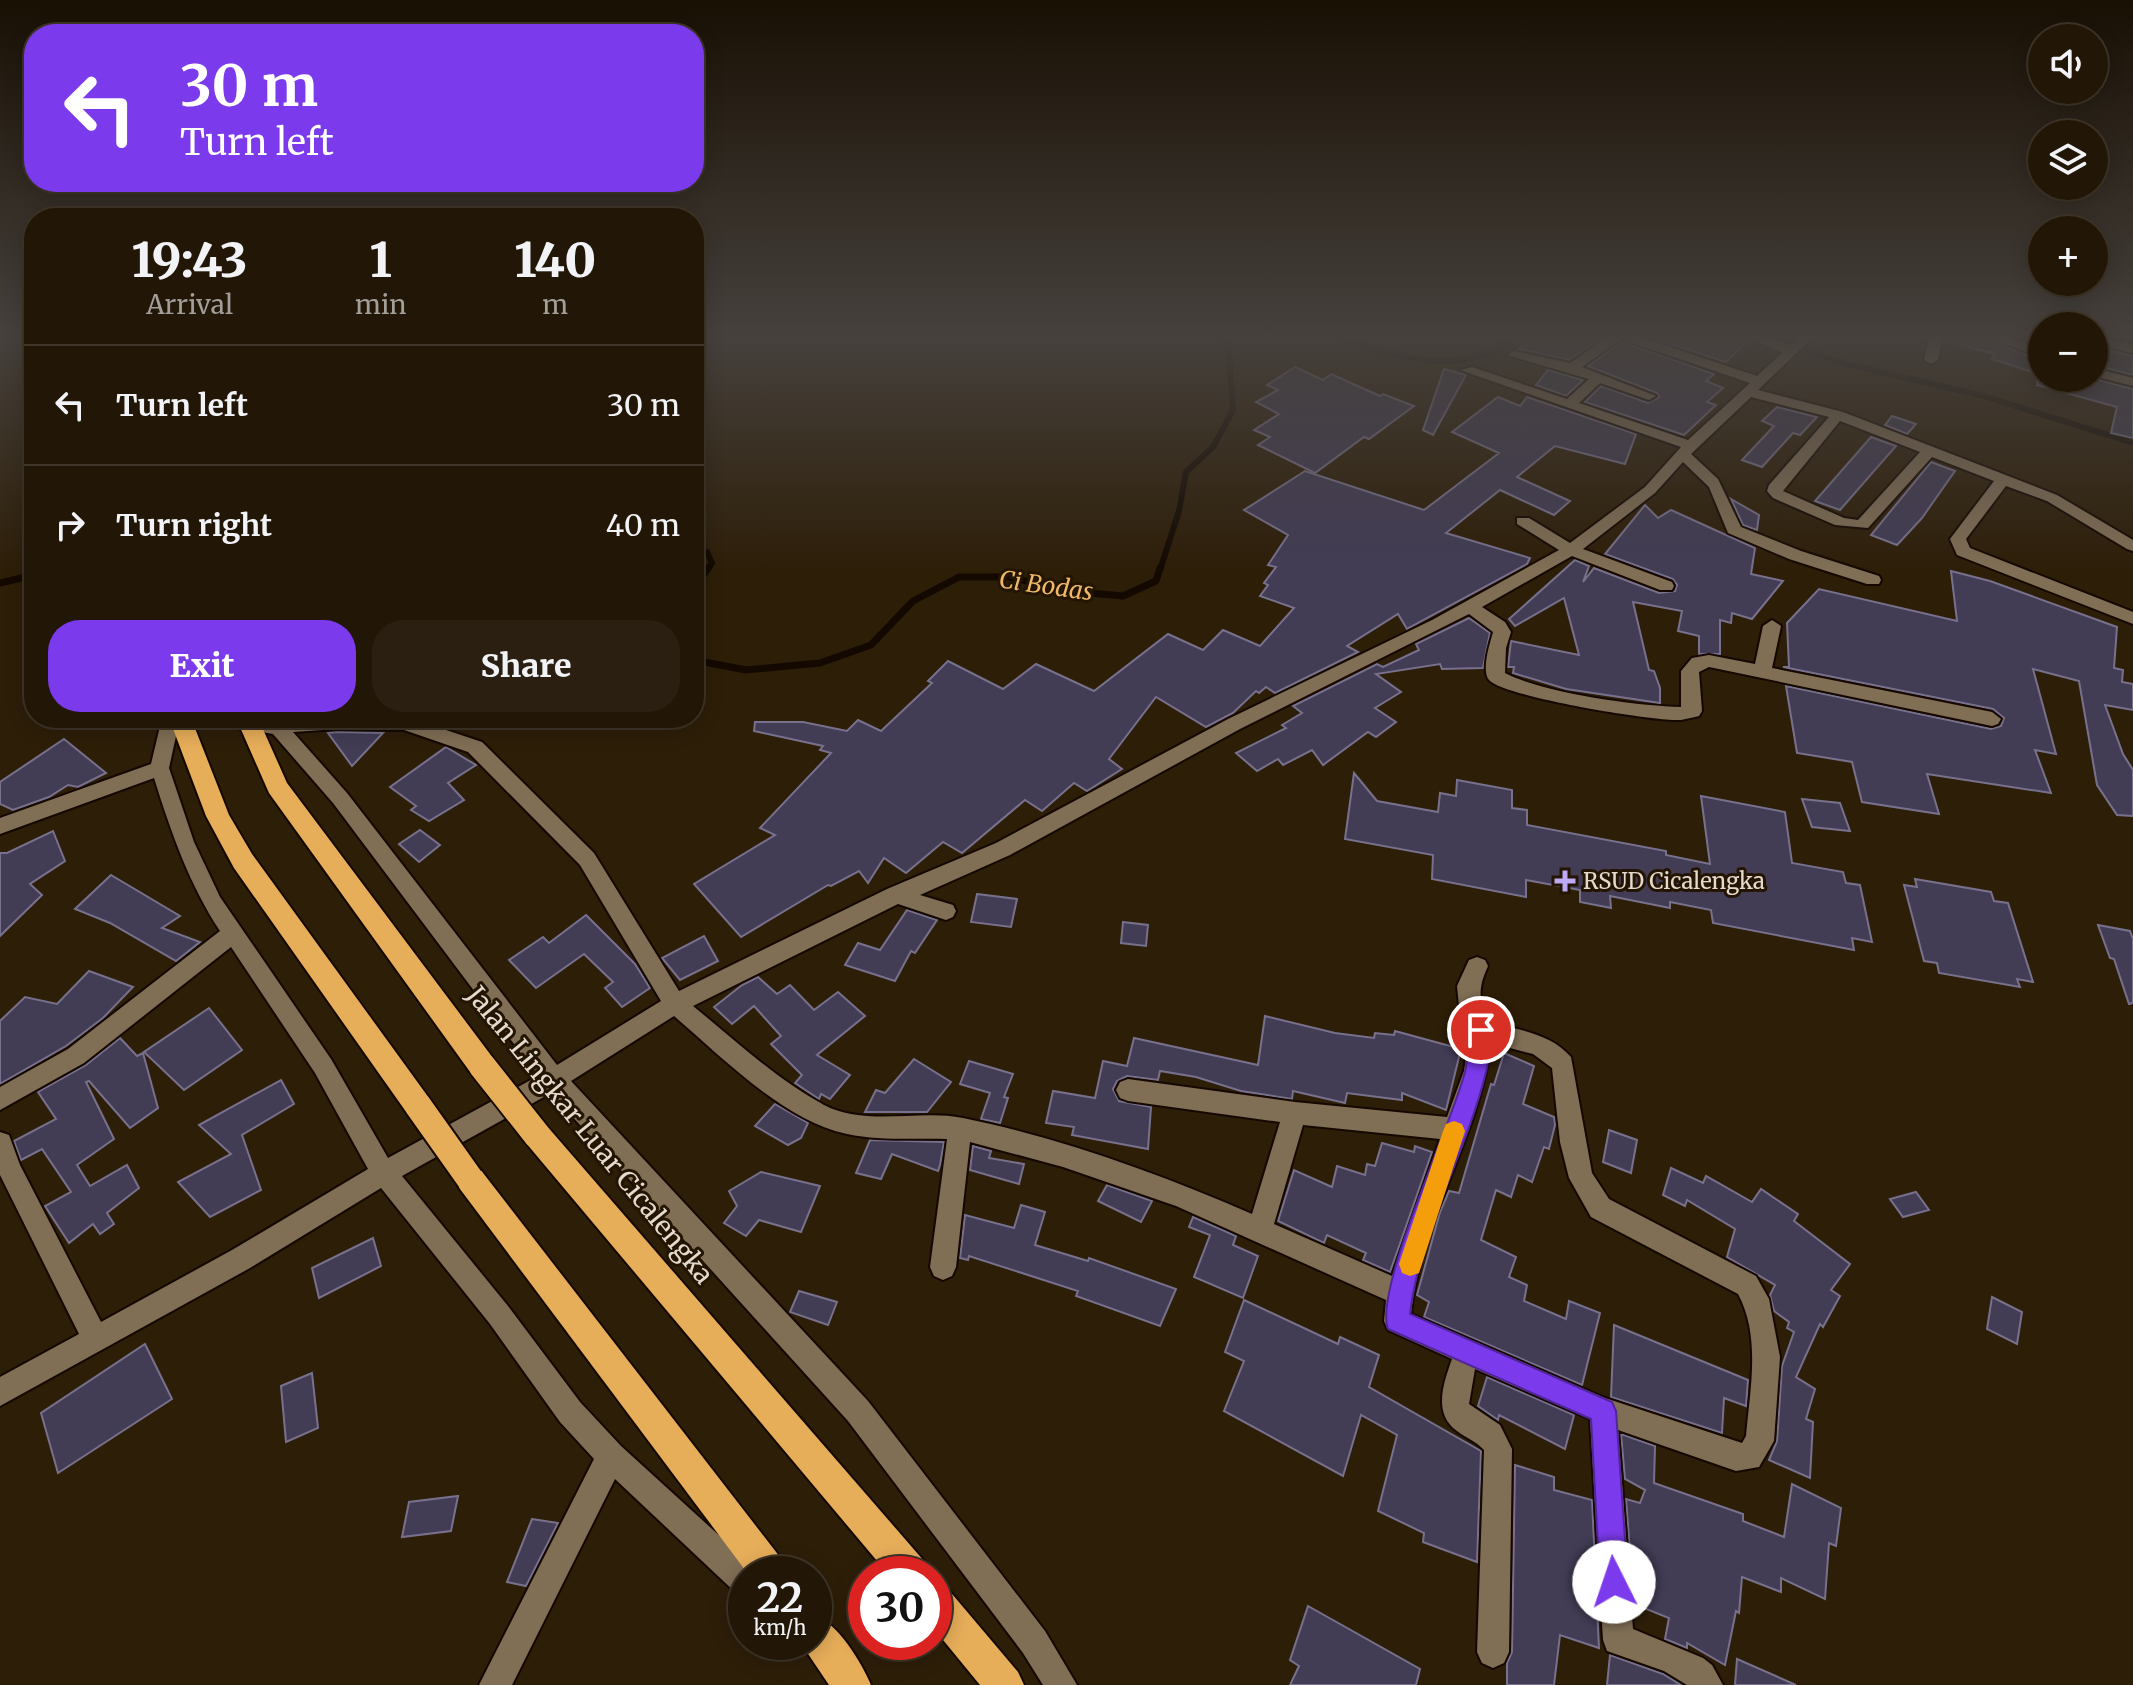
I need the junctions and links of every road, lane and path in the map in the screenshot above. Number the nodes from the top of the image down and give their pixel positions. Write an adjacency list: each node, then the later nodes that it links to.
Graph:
1 (1589, 413): 5 (street)
2 (1726, 413): 5 (street)
3 (1831, 413): 4 (street)
4 (1838, 415): 6 (street); 6 (street)
5 (1687, 450): 10 (street); 11 (street)
6 (1930, 450): 7 (street)
7 (2003, 480): 9 (street); 14 (street)
8 (1523, 521): 10 (street)
9 (2133, 546)
10 (1571, 550): 12 (street); 13 (street)
11 (1873, 580)
12 (1666, 586)
13 (1469, 606): 16 (street); 25 (street)
14 (2133, 618)
15 (1772, 626): 16 (street)
16 (1762, 674): 17 (street)
17 (1992, 719)
18 (169, 728): 23 (street)
19 (184, 728): 47 (highway, bridge)
20 (252, 728): 48 (highway, Jalan Lingkar Luar Cicalengka, bridge)
21 (279, 728): 31 (street)
22 (420, 728): 29 (street)
23 (160, 768): 24 (street); 27 (street)
24 (0, 826)
25 (894, 895): 26 (street); 29 (street)
26 (946, 911)
27 (233, 933): 33 (street); 38 (street)
28 (1477, 966): 30 (street)
29 (675, 1004): 31 (street); 35 (street)
30 (1481, 1030): 36 (street); 45 (street)
31 (554, 1079): 38 (street); 57 (street)
32 (1128, 1090): 34 (street)
33 (0, 1099)
34 (1295, 1113): 36 (street); 39 (street)
35 (960, 1128): 39 (street); 40 (street)
36 (1455, 1129): 41 (street)
37 (0, 1143): 42 (street)
38 (384, 1173): 42 (street); 46 (street)
39 (1260, 1230): 41 (street)
40 (943, 1267)
41 (1400, 1293): 43 (street)
42 (96, 1340): 44 (street)
43 (1467, 1353): 45 (street); 51 (street)
44 (0, 1392)
45 (1603, 1411): 58 (street)
46 (611, 1456): 49 (street); 55 (street)
47 (756, 1556)
48 (896, 1556)
49 (728, 1564)
50 (952, 1622): 56 (highway)
51 (1493, 1652)
52 (832, 1657): 54 (highway)
53 (829, 1660): 54 (street)
54 (849, 1680)
55 (495, 1685)
56 (1005, 1685)
57 (1061, 1685)
58 (1707, 1685)

